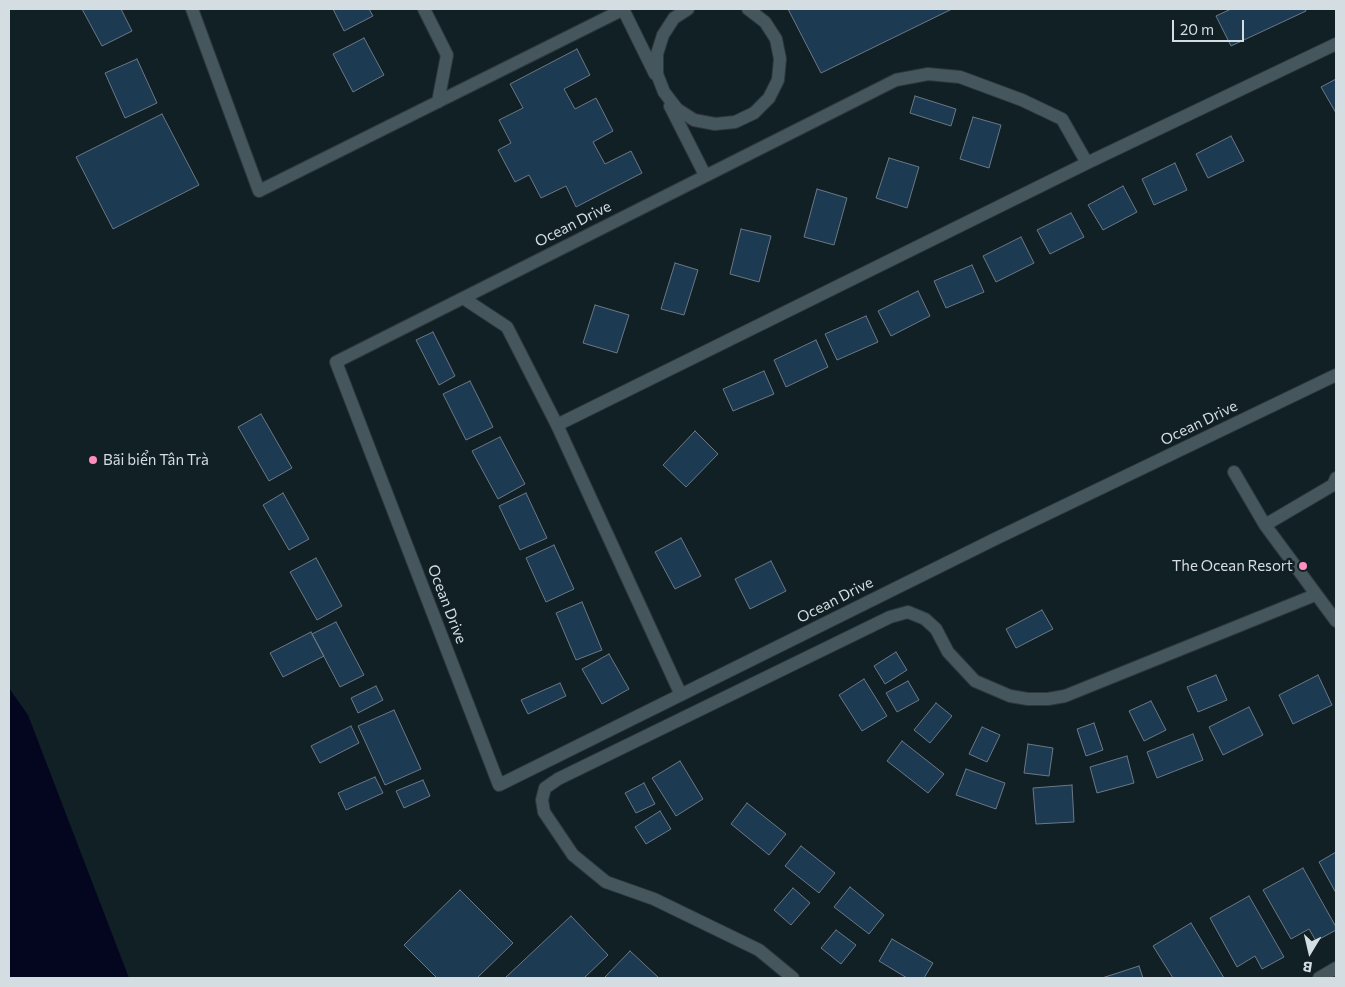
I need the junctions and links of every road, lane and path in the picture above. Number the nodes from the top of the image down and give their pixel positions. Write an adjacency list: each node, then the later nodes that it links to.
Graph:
1 (192, 9): 8 (street)
2 (424, 9): 8 (street)
3 (623, 9): 7 (street); 8 (street)
4 (688, 9): 7 (street)
5 (748, 9): 7 (street)
6 (1336, 44): 9 (street)
7 (664, 92): 10 (street)
8 (438, 102)
9 (1087, 163): 10 (street, Ocean Drive); 13 (street)
10 (705, 175): 11 (street, Ocean Drive)
11 (464, 298): 13 (street); 19 (street, Ocean Drive)
12 (1336, 375): 19 (street, Ocean Drive)
13 (557, 425): 19 (street)
14 (1234, 472): 16 (street)
15 (1336, 478): 16 (street)
16 (1265, 524): 17 (street)
17 (1315, 595): 18 (street); 21 (street)
18 (1336, 621)
19 (680, 695)
20 (1336, 968): 22 (street)
21 (792, 978)
22 (1320, 978)

